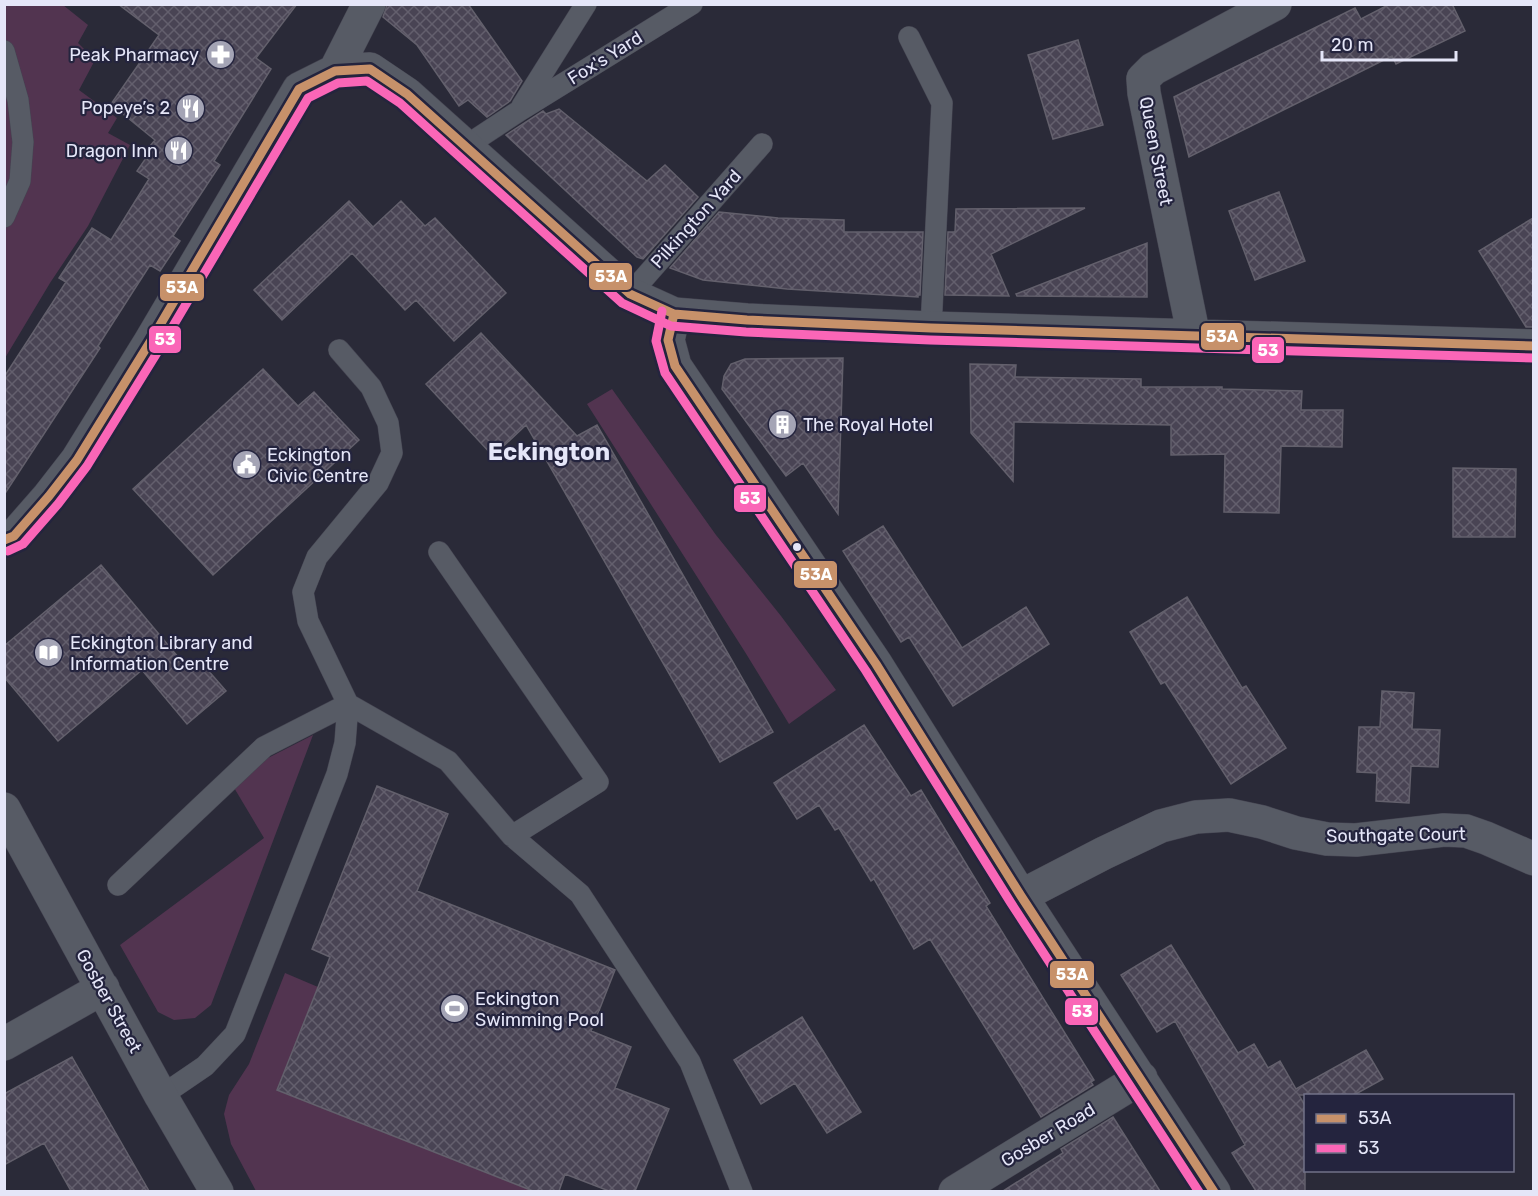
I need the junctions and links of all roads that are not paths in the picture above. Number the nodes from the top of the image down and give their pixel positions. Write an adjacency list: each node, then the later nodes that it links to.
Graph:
1 (369, 4): 7 (street)
2 (586, 4): 8 (lane, Fox's Yard)
3 (692, 4): 8 (lane, Fox's Yard)
4 (1275, 4): 15 (street, Queen Street)
5 (909, 37): 14 (lane)
6 (4, 51): 11 (lane)
7 (335, 71): 10 (street); 18 (street)
8 (519, 111): 10 (lane, Fox's Yard)
9 (762, 144): 12 (lane, Pilkington Yard)
10 (466, 146): 12 (street)
11 (4, 217)
12 (630, 294): 13 (street)
13 (674, 314): 14 (street); 25 (street)
14 (931, 328): 15 (street)
15 (1194, 337): 16 (street)
16 (1526, 341)
17 (339, 350): 20 (lane)
18 (4, 540)
19 (439, 552): 22 (lane)
20 (348, 705): 22 (lane); 24 (lane); 29 (lane)
21 (4, 809): 26 (street, Gosber Street)
22 (512, 837): 31 (lane)
23 (1533, 860): 25 (street, Southgate Court)
24 (118, 885)
25 (1021, 896): 28 (street)
26 (103, 988): 27 (street); 29 (street, Gosber Street)
27 (4, 1044)
28 (1141, 1078): 32 (street, Gosber Road); 33 (street)
29 (161, 1096): 30 (street, Gosber Street)
30 (217, 1191)
31 (741, 1191)
32 (955, 1191)
33 (1214, 1191)

